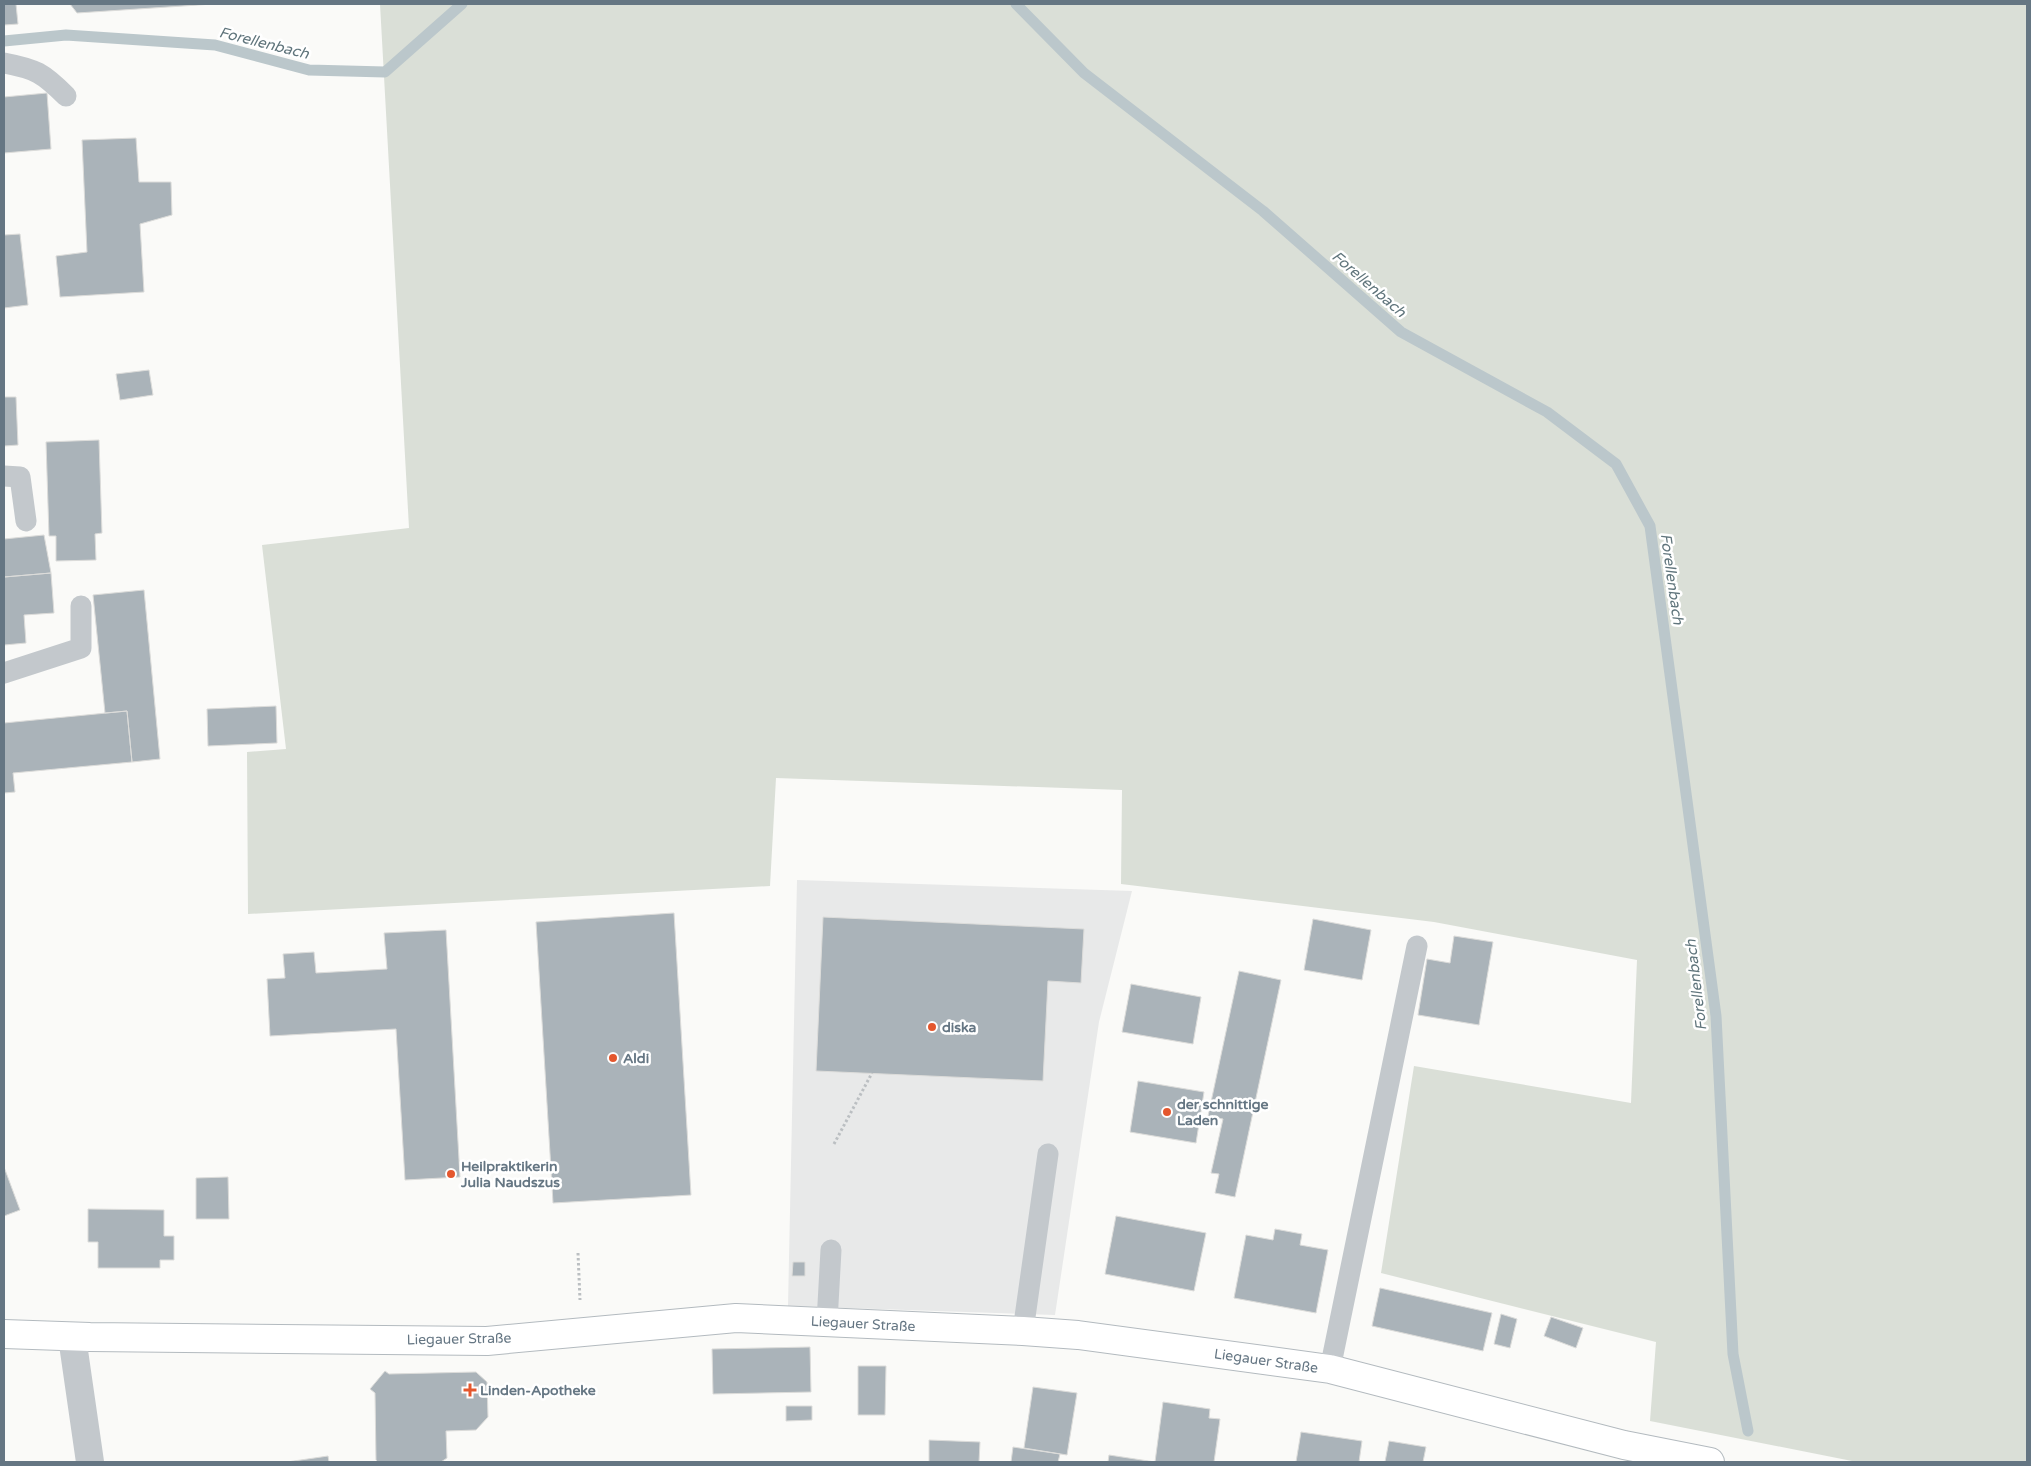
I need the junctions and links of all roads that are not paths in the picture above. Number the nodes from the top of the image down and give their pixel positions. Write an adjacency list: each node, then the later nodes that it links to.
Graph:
1 (4, 63): 2 (lane)
2 (66, 96)
3 (4, 476): 4 (lane)
4 (26, 521)
5 (81, 606): 6 (lane)
6 (4, 673)
7 (1417, 946): 14 (lane)
8 (1048, 1154): 11 (lane)
9 (831, 1250): 10 (lane)
10 (827, 1322): 11 (main road, Liegauer Straße); 13 (main road, Liegauer Straße)
11 (1023, 1331): 14 (main road, Liegauer Straße)
12 (4, 1334): 13 (main road, Liegauer Straße)
13 (72, 1337): 16 (street)
14 (1330, 1370): 15 (main road, Liegauer Straße)
15 (1622, 1454): 17 (main road, Liegauer Straße)
16 (90, 1462)
17 (1710, 1462)

